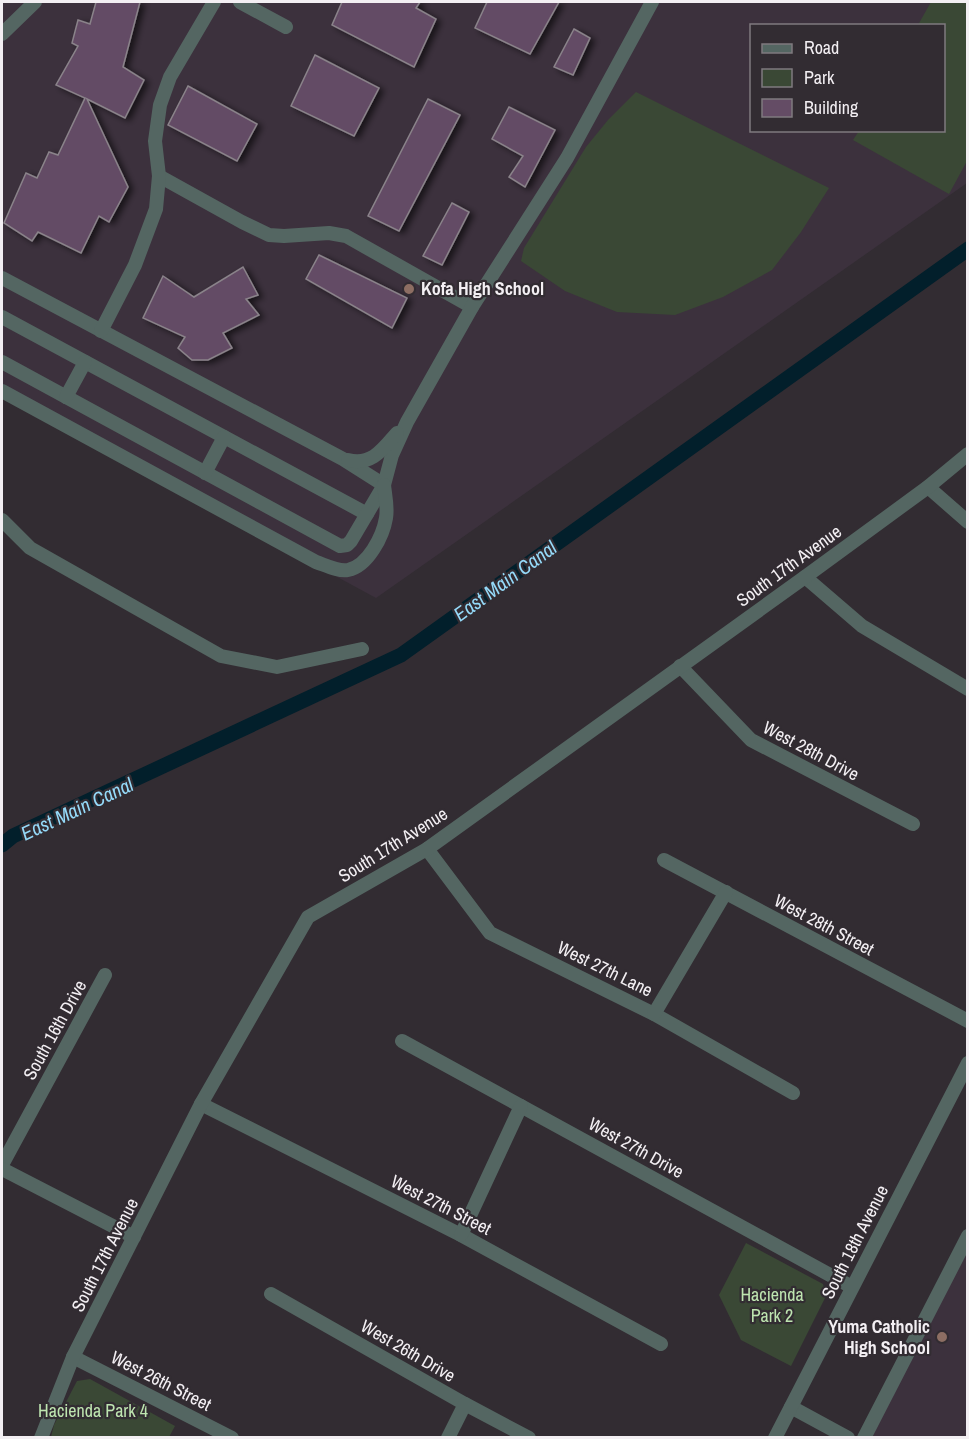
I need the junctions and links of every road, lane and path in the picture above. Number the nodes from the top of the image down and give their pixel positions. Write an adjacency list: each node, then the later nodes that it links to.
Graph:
1 (35, 2): 6 (street)
2 (214, 2): 7 (street)
3 (240, 2): 5 (street)
4 (651, 2): 9 (street)
5 (286, 27)
6 (2, 34)
7 (159, 176): 9 (street); 11 (street)
8 (2, 278): 11 (street)
9 (472, 307): 16 (street)
10 (2, 317): 13 (street)
11 (101, 331): 19 (street)
12 (2, 362): 15 (street)
13 (85, 362): 15 (street); 17 (street)
14 (2, 391): 21 (street)
15 (66, 397): 20 (street)
16 (407, 422): 19 (street); 21 (street)
17 (224, 437): 20 (street); 23 (street)
18 (968, 454): 22 (street, South 17th Avenue)
19 (343, 459): 21 (street)
20 (204, 472): 23 (street)
21 (384, 485): 23 (street)
22 (928, 487): 25 (street); 26 (street, South 17th Avenue)
23 (367, 514)
24 (2, 520): 27 (street)
25 (968, 522)
26 (806, 577): 28 (street, South 17th Avenue); 29 (street)
27 (362, 649)
28 (680, 666): 30 (street, West 28th Drive); 31 (street, South 17th Avenue)
29 (968, 689)
30 (913, 825)
31 (427, 849): 35 (street, West 27th Lane); 40 (street, South 17th Avenue)
32 (664, 860): 33 (street, West 28th Street)
33 (726, 892): 35 (street); 36 (street, West 28th Street)
34 (105, 975): 42 (street, South 16th Drive)
35 (654, 1014): 39 (street, West 27th Lane)
36 (968, 1021)
37 (402, 1041): 41 (street, West 27th Drive)
38 (968, 1064): 47 (street, South 18th Avenue)
39 (794, 1093)
40 (201, 1104): 44 (street, West 27th Street); 46 (street, South 17th Avenue)
41 (521, 1106): 44 (street); 47 (street, West 27th Drive)
42 (2, 1165)
43 (2, 1169): 46 (street)
44 (461, 1235): 49 (street, West 27th Street)
45 (968, 1236): 59 (street)
46 (134, 1237): 50 (street, South 17th Avenue)
47 (852, 1287): 52 (street, South 18th Avenue)
48 (271, 1294): 51 (street, West 26th Drive)
49 (661, 1344)
50 (74, 1357): 53 (street, South 17th Avenue); 54 (street, West 26th Street)
51 (465, 1404): 55 (street); 56 (street, West 26th Drive)
52 (791, 1407): 57 (street, South 18th Avenue); 58 (street)
53 (41, 1437)
54 (232, 1437)
55 (448, 1437)
56 (529, 1437)
57 (775, 1437)
58 (848, 1437)
59 (864, 1437)

